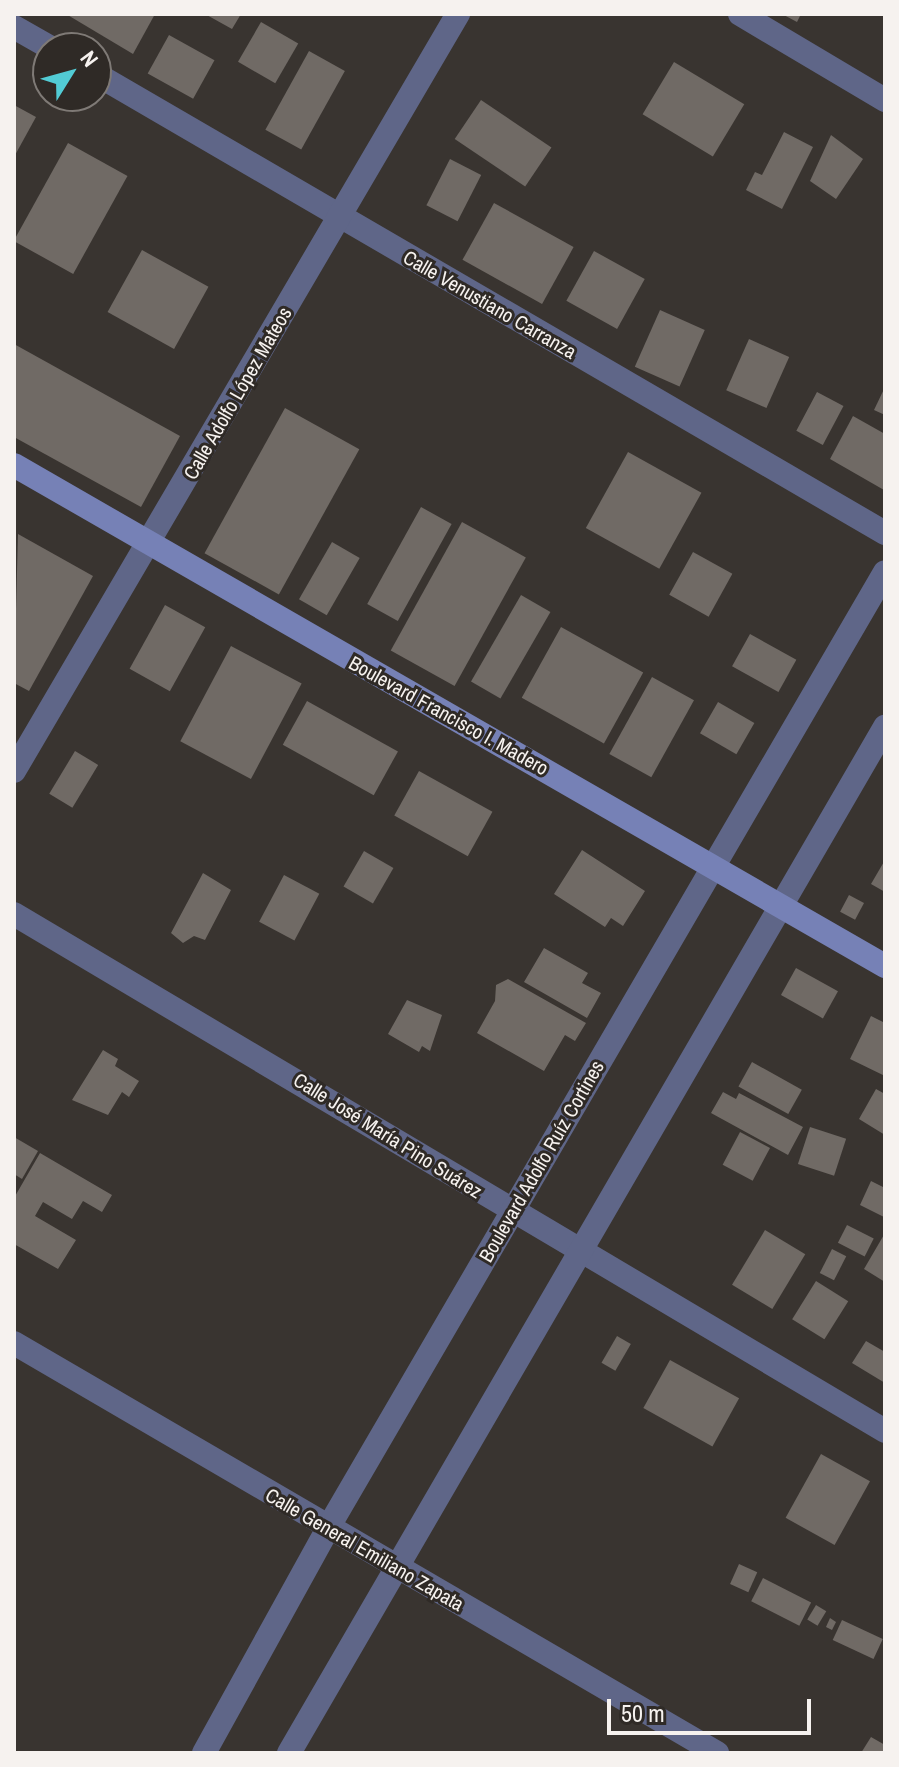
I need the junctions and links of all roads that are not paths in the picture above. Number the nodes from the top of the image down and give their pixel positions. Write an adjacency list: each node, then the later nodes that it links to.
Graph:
1 (458, 14): 7 (street, Calle Adolfo López Mateos)
2 (740, 14): 6 (street)
3 (14, 27): 4 (street)
4 (32, 37)
5 (112, 83): 7 (street, Calle Venustiano Carranza)
6 (885, 100)
7 (341, 217): 9 (street, Calle Venustiano Carranza); 10 (street, Calle Adolfo López Mateos)
8 (14, 465): 10 (street, Boulevard Francisco I. Madero)
9 (885, 533)
10 (149, 544): 13 (street, Calle Adolfo López Mateos); 14 (street, Boulevard Francisco I. Madero)
11 (885, 572): 14 (street, Boulevard Adolfo Ruíz Cortines)
12 (885, 727): 15 (street)
13 (14, 771)
14 (712, 863): 15 (street, Boulevard Francisco I. Madero); 18 (street, Boulevard Adolfo Ruíz Cortines)
15 (782, 905): 17 (street, Boulevard Francisco I. Madero); 19 (street)
16 (14, 914): 18 (street, Calle José María Pino Suárez)
17 (885, 966)
18 (513, 1211): 19 (street, Calle José María Pino Suárez); 22 (street, Boulevard Adolfo Ruíz Cortines)
19 (580, 1250): 21 (street, Calle José María Pino Suárez); 23 (street)
20 (14, 1343): 22 (street, Calle General Emiliano Zapata)
21 (885, 1431)
22 (328, 1528): 23 (street, Calle General Emiliano Zapata); 24 (street, Boulevard Adolfo Ruíz Cortines)
23 (395, 1566): 25 (street); 26 (street, Calle General Emiliano Zapata)
24 (204, 1753)
25 (289, 1753)
26 (717, 1753)

